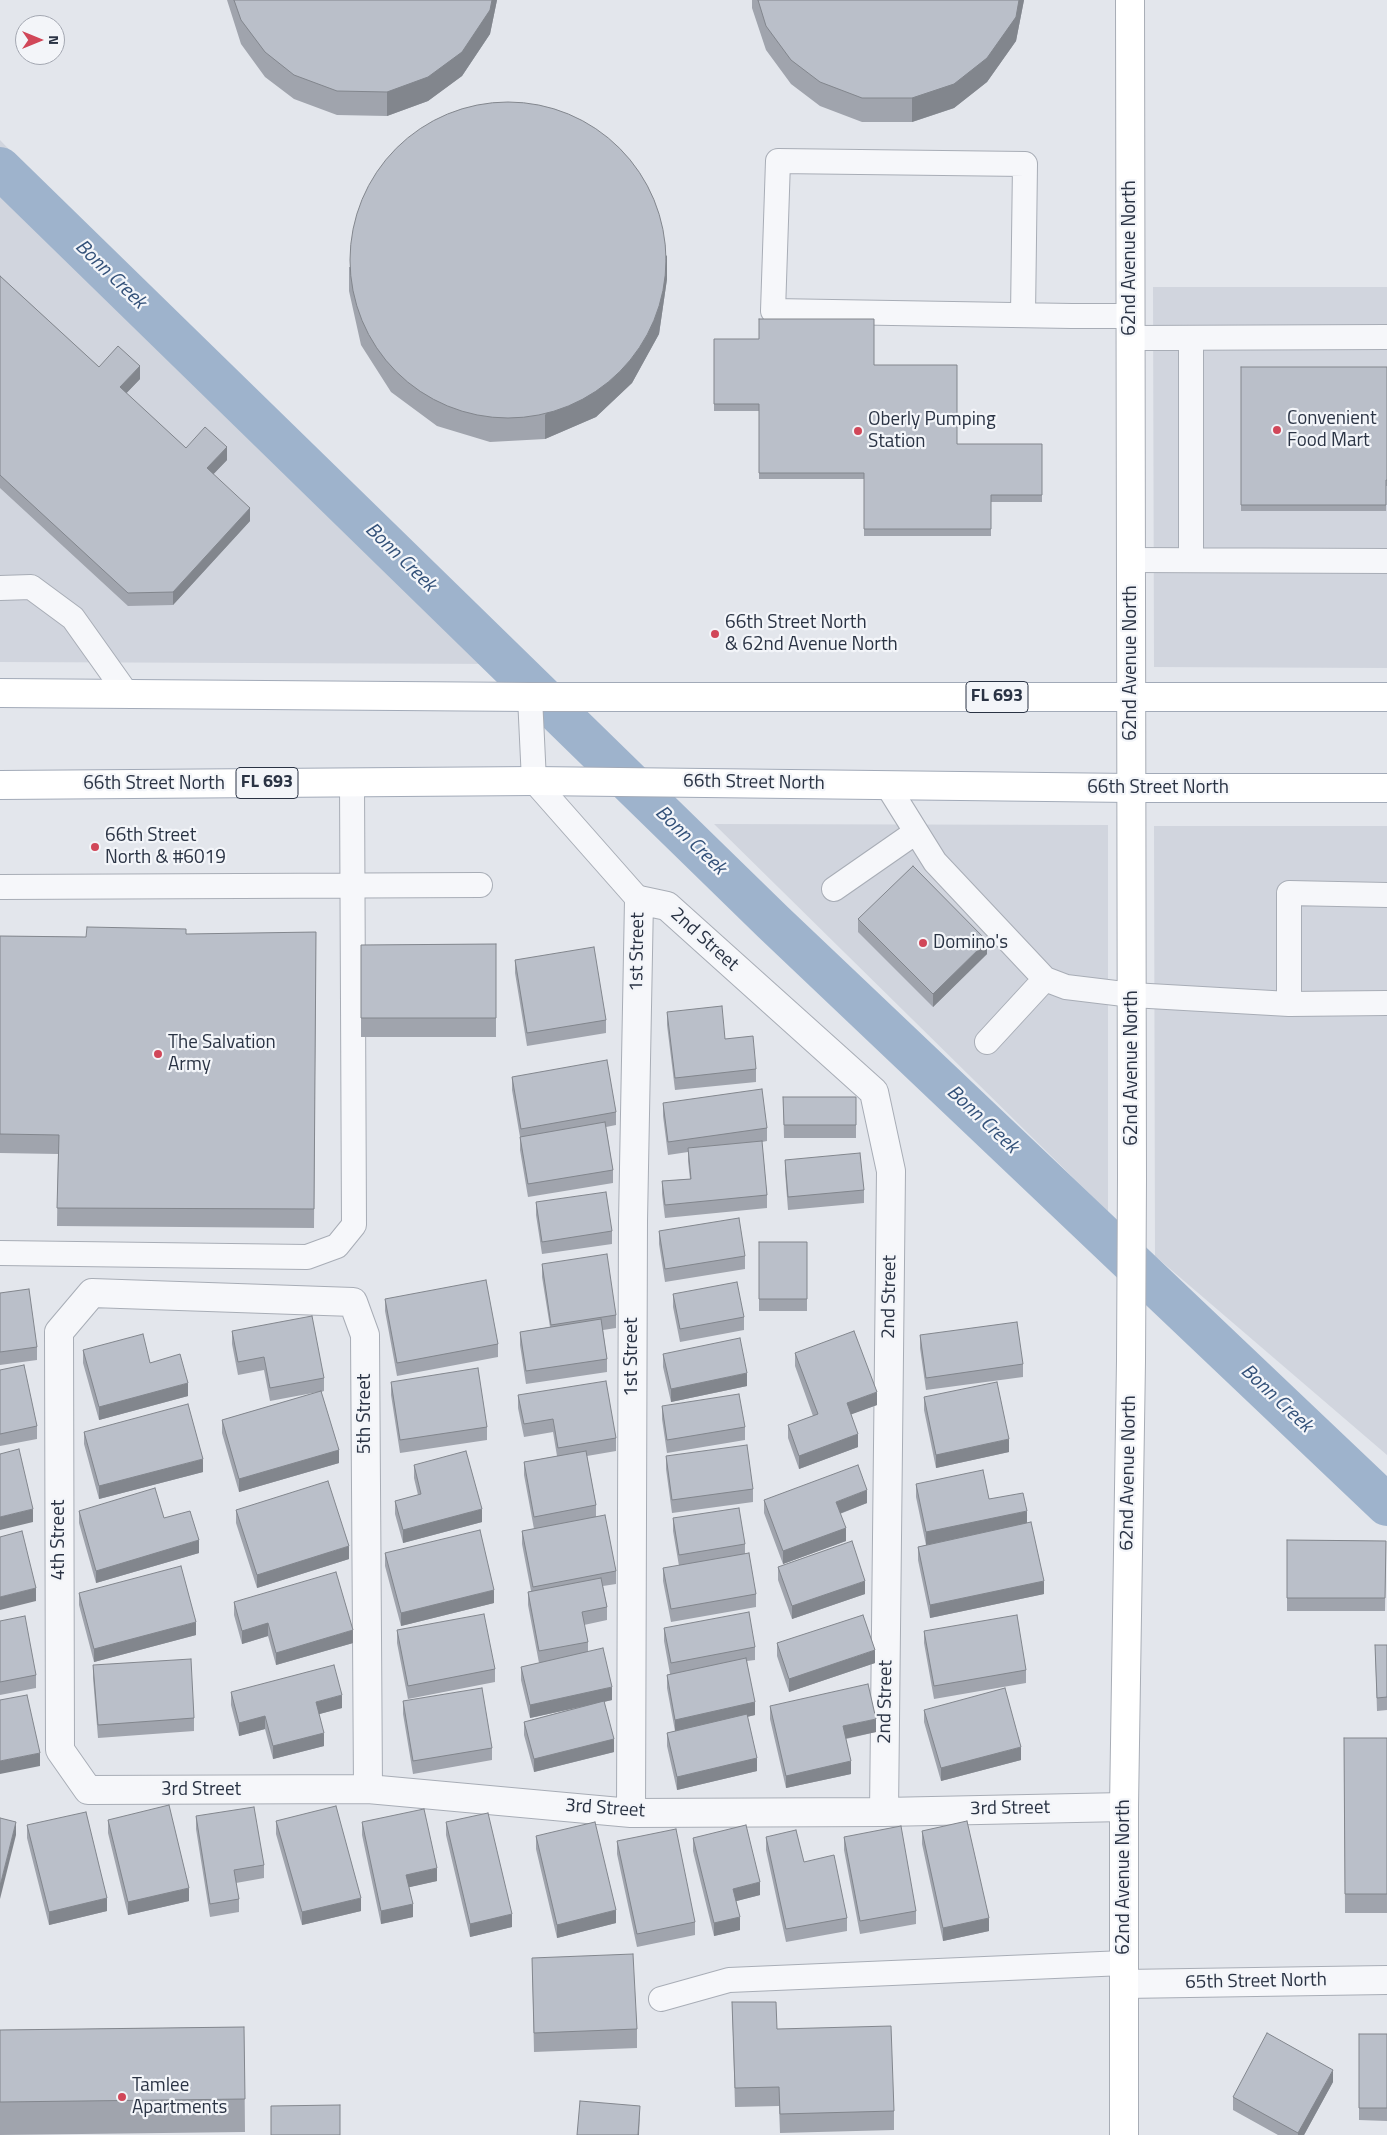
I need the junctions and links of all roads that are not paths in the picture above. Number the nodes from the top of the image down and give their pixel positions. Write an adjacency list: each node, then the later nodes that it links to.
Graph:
1 (1130, 0): 3 (main road, 62nd Avenue North)
2 (1023, 315): 2 (lane); 3 (lane)
3 (1130, 328): 5 (lane); 6 (main road, 62nd Avenue North)
4 (1387, 337): 5 (lane)
5 (1191, 338): 7 (lane)
6 (1130, 560): 7 (lane); 13 (main road, 62nd Avenue North)
7 (1191, 560): 8 (lane)
8 (1387, 561)
9 (0, 588): 11 (lane)
10 (0, 693): 11 (main road, FL 693)
11 (127, 694): 12 (main road, FL 693)
12 (530, 697): 13 (main road, FL 693); 15 (lane)
13 (1131, 697): 14 (main road, FL 693); 19 (main road, 62nd Avenue North)
14 (1387, 697)
15 (534, 781): 16 (main road, 66th Street North / FL 693); 17 (main road, 66th Street North / FL 693); 27 (lane)
16 (352, 782): 18 (main road, 66th Street North / FL 693); 23 (lane)
17 (887, 784): 19 (main road, 66th Street North / FL 693); 21 (lane)
18 (0, 785)
19 (1131, 788): 20 (main road, 66th Street North / FL 693); 29 (main road, 62nd Avenue North)
20 (1387, 788)
21 (916, 832): 25 (lane); 28 (lane)
22 (480, 885): 23 (lane)
23 (352, 886): 24 (lane); 33 (lane)
24 (0, 887)
25 (834, 889)
26 (1387, 895): 31 (lane)
27 (638, 900): 38 (street, 2nd Street); 39 (street, 1st Street)
28 (1045, 979): 29 (lane); 32 (lane)
29 (1132, 995): 31 (lane); 37 (main road, 62nd Avenue North)
30 (1387, 1003): 31 (lane)
31 (1289, 1004)
32 (987, 1042)
33 (0, 1253)
34 (92, 1293): 35 (street, 5th Street); 36 (street, 4th Street)
35 (368, 1789): 36 (street, 3rd Street); 39 (street, 3rd Street)
36 (88, 1790)
37 (1124, 1807): 38 (street, 3rd Street); 40 (main road, 62nd Avenue North)
38 (884, 1812): 39 (street, 3rd Street)
39 (630, 1813)
40 (1124, 1974): 41 (street, 65th Street North); 42 (lane); 43 (main road, 62nd Avenue North)
41 (1387, 1980)
42 (661, 1999)
43 (1124, 2135)

